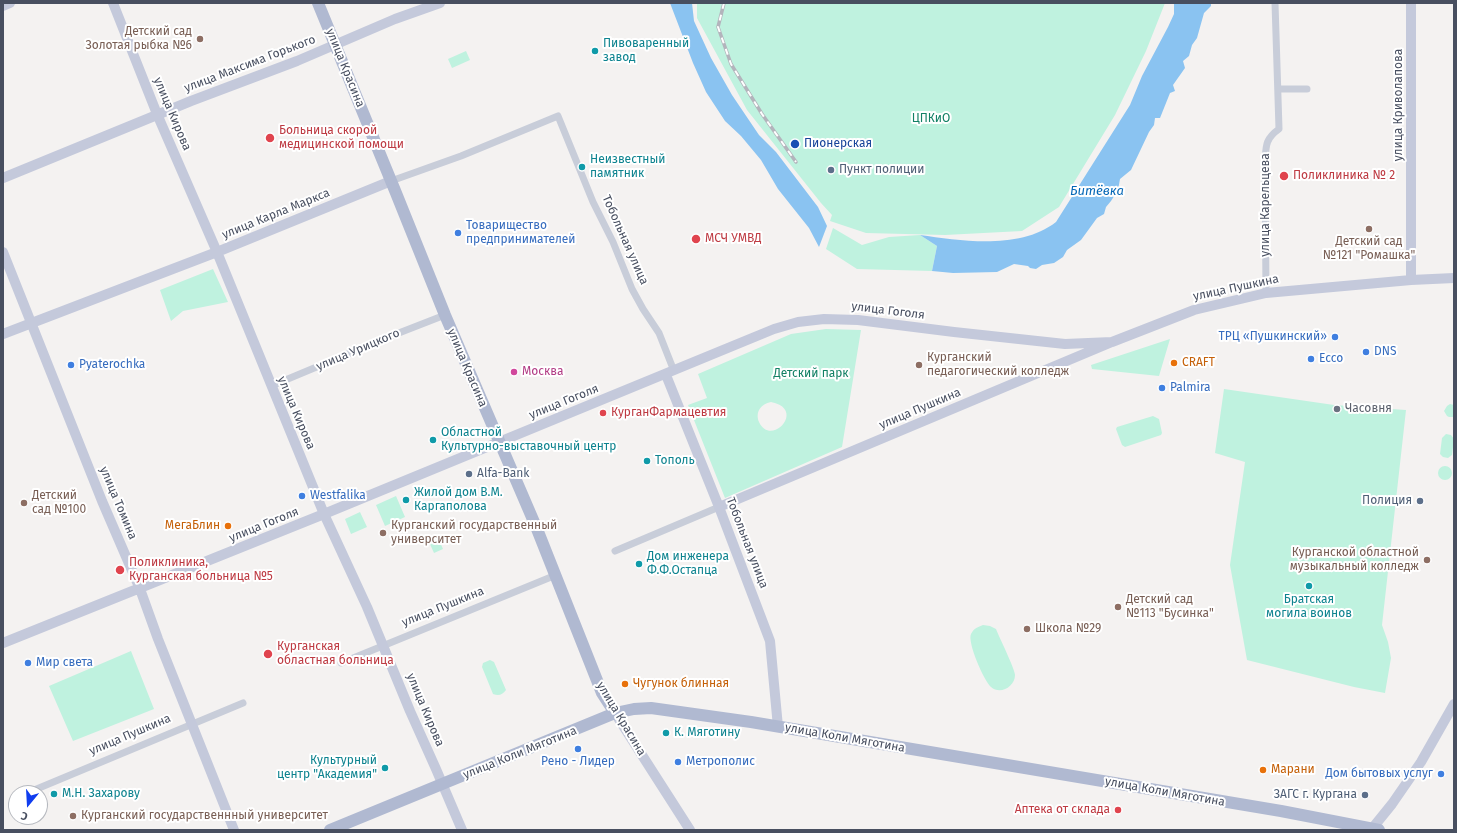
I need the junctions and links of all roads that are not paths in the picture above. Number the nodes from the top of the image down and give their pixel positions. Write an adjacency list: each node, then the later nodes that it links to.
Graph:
1 (10, 3): 7 (street)
2 (113, 3): 11 (street, улица Кирова)
3 (318, 3): 8 (main road, улица Красина)
4 (440, 3): 8 (street, улица Максима Горького)
5 (1275, 3): 9 (street, улица Карельцева)
6 (1411, 3): 18 (street, улица Криволапова)
7 (3, 6)
8 (336, 45): 11 (street, улица Максима Горького); 14 (main road, улица Красина)
9 (1278, 89): 10 (street); 19 (street, улица Карельцева)
10 (1306, 90)
11 (157, 114): 13 (street, улица Максима Горького); 16 (street, улица Кирова)
12 (558, 116): 14 (street, улица Карла Маркса); 24 (street, Тобольная улица)
13 (3, 178)
14 (391, 181): 16 (street, улица Карла Маркса); 20 (main road, улица Красина)
15 (3, 252): 21 (street, улица Томина)
16 (217, 252): 21 (street, улица Карла Маркса); 25 (street, улица Кирова)
17 (1454, 278): 18 (street, улица Пушкина)
18 (1411, 280): 19 (street, улица Пушкина)
19 (1266, 293): 23 (street, улица Пушкина)
20 (445, 315): 25 (street, улица Урицкого); 26 (main road, улица Красина)
21 (32, 323): 22 (street, улица Карла Маркса); 31 (street, улица Томина)
22 (3, 334)
23 (1112, 342): 24 (street, улица Гоголя); 27 (street, улица Пушкина)
24 (670, 373): 26 (street, улица Гоголя); 27 (street, Тобольная улица)
25 (271, 386): 28 (street, улица Кирова)
26 (499, 442): 28 (street, улица Гоголя); 30 (main road, улица Красина)
27 (720, 507): 29 (street, улица Пушкина); 39 (street, Тобольная улица)
28 (324, 514): 31 (street, улица Гоголя); 33 (street, улица Кирова)
29 (615, 551)
30 (556, 575): 33 (street, улица Пушкина); 37 (main road, улица Красина)
31 (140, 589): 32 (street, улица Гоголя); 38 (street, улица Томина)
32 (3, 643)
33 (383, 645): 34 (street, улица Пушкина); 40 (street, улица Кирова)
34 (341, 663)
35 (243, 703): 38 (street, улица Пушкина)
36 (1454, 704): 46 (street)
37 (615, 713): 39 (main road, улица Коли Мяготина); 40 (main road, улица Коли Мяготина); 45 (street, улица Красина)
38 (191, 724): 41 (street, улица Пушкина); 42 (street, улица Томина)
39 (778, 727): 46 (main road, улица Коли Мяготина)
40 (443, 784): 43 (main road, улица Коли Мяготина); 44 (street, улица Кирова)
41 (46, 785)
42 (234, 830)
43 (330, 830)
44 (462, 830)
45 (690, 830)
46 (1374, 830)

